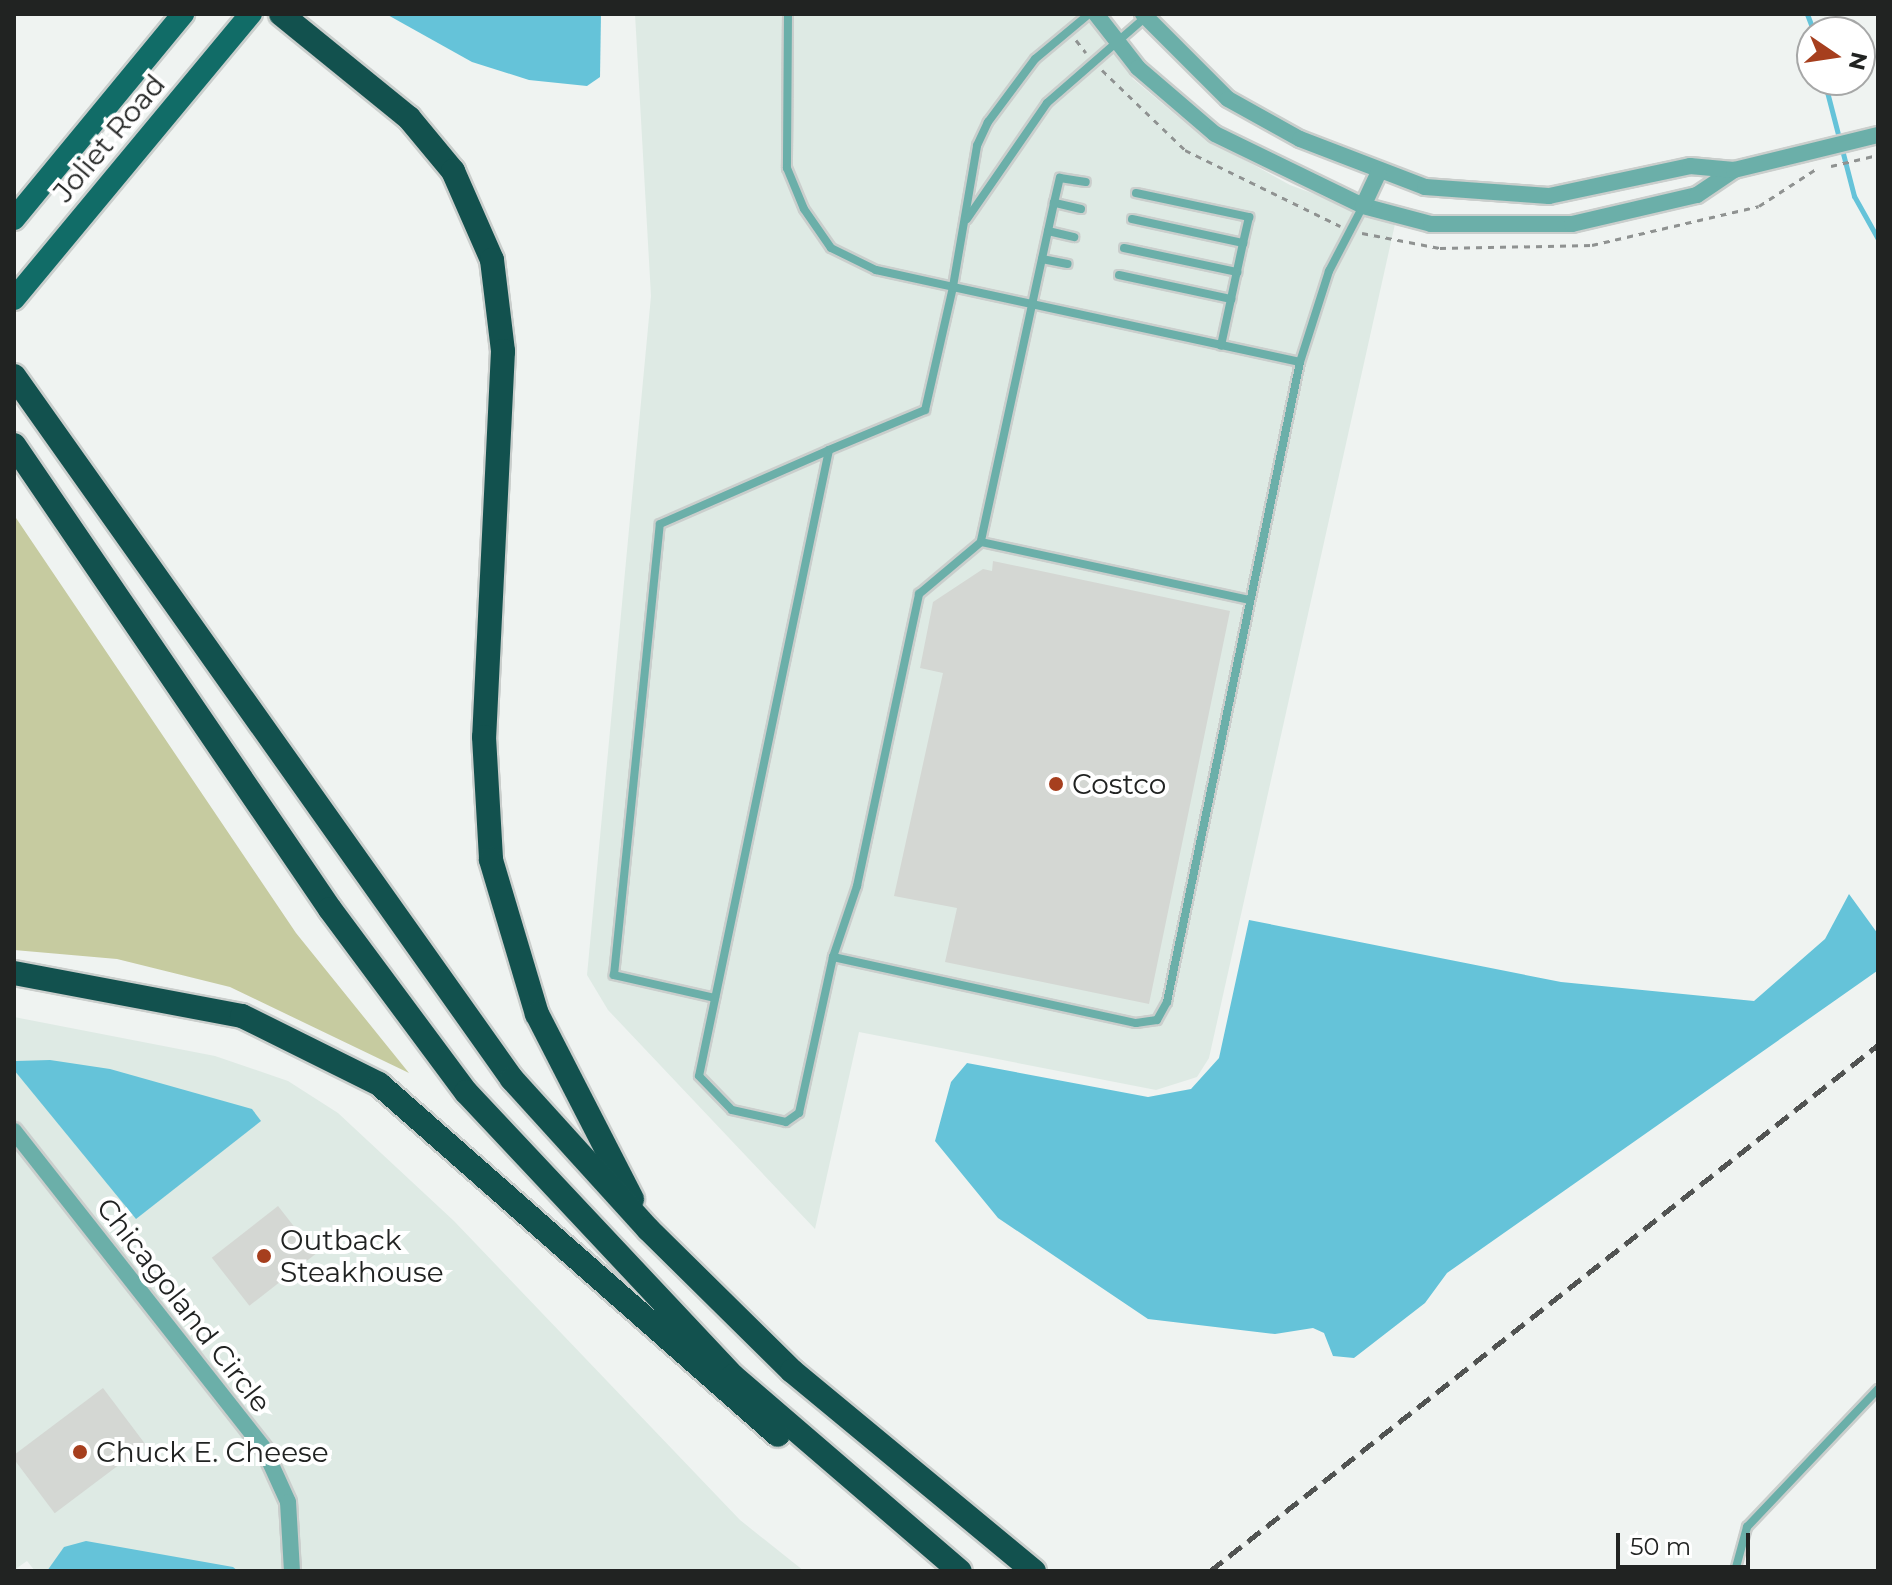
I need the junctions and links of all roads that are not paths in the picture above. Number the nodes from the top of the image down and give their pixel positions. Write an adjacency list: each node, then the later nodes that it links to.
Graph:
1 (183, 14): 17 (main road, Joliet Road)
2 (251, 14): 29 (main road, Joliet Road)
3 (281, 14): 43 (highway)
4 (788, 14): 28 (lane)
5 (1089, 14): 18 (lane)
6 (1096, 14): 8 (street)
7 (1146, 15): 8 (lane); 11 (street)
8 (1116, 41): 15 (street); 18 (lane)
9 (1873, 137): 10 (street)
10 (1734, 170): 11 (street); 15 (street)
11 (1379, 171): 15 (street)
12 (1086, 182): 14 (lane)
13 (1136, 193): 22 (lane)
14 (1054, 203): 16 (lane); 20 (lane)
15 (1363, 206): 33 (lane)
16 (1081, 209)
17 (14, 219)
18 (967, 219): 28 (lane)
19 (1132, 219): 22 (lane)
20 (1048, 231): 21 (lane); 24 (lane)
21 (1074, 237)
22 (1243, 243): 26 (lane)
23 (1124, 248): 26 (lane)
24 (1042, 259): 25 (lane); 31 (lane)
25 (1068, 264)
26 (1237, 272): 30 (lane)
27 (1119, 275): 30 (lane)
28 (953, 287): 31 (lane); 36 (lane)
29 (14, 299)
30 (1231, 299): 32 (lane)
31 (1032, 305): 32 (lane); 37 (lane)
32 (1221, 346): 33 (lane)
33 (1300, 362): 38 (lane)
34 (14, 376): 43 (highway)
35 (14, 445): 45 (highway)
36 (829, 450): 41 (lane); 41 (lane)
37 (981, 542): 38 (lane); 39 (lane)
38 (1250, 600): 39 (lane)
39 (833, 957): 41 (lane)
40 (14, 973): 45 (highway)
41 (715, 998)
42 (14, 1131): 46 (street, Chicagoland Circle)
43 (648, 1229): 48 (highway)
44 (1878, 1389): 49 (lane)
45 (829, 1464): 47 (highway)
46 (292, 1571)
47 (960, 1571)
48 (1034, 1571)
49 (1735, 1571)

